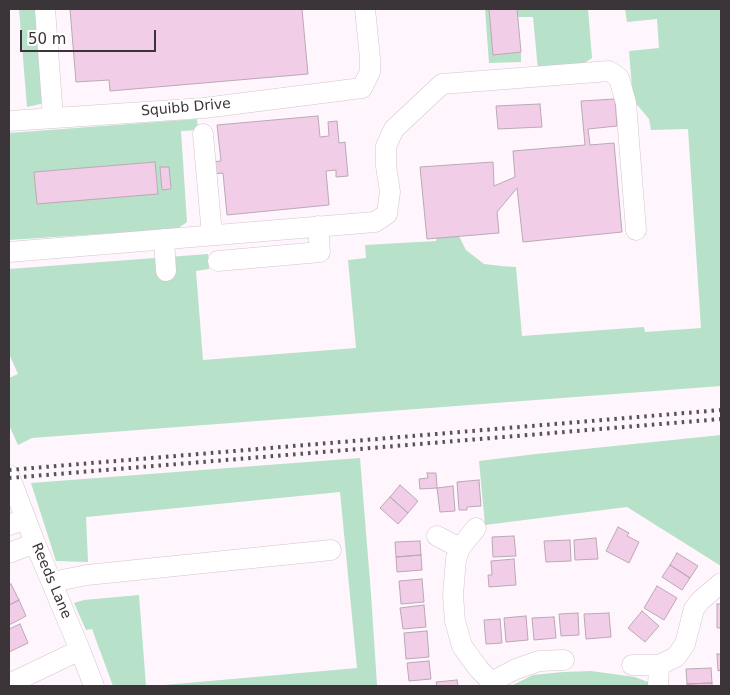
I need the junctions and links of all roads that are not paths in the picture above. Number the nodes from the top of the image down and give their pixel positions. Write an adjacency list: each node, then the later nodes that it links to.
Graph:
1 (45, 9): 3 (street)
2 (365, 9): 3 (street, Squibb Drive)
3 (53, 118): 4 (street, Squibb Drive)
4 (9, 121)
5 (203, 134): 8 (street)
6 (318, 226): 7 (street); 8 (street); 8 (street)
7 (636, 230)
8 (214, 235): 9 (street)
9 (164, 239): 10 (street); 11 (street)
10 (9, 252)
11 (166, 271)
12 (9, 475): 13 (street, Reeds Lane)
13 (17, 522): 16 (street, Reeds Lane)
14 (476, 528): 17 (street)
15 (437, 536): 17 (street)
16 (36, 544): 19 (street); 20 (street, Reeds Lane)
17 (460, 548): 27 (street)
18 (331, 550): 20 (street)
19 (9, 553)
20 (52, 582): 22 (street, Reeds Lane)
21 (721, 583): 25 (street)
22 (80, 650): 26 (street); 28 (street, Reeds Lane)
23 (564, 660): 27 (street)
24 (632, 665): 25 (street)
25 (658, 665): 29 (street)
26 (9, 684)
27 (491, 684)
28 (94, 686)
29 (658, 686)

